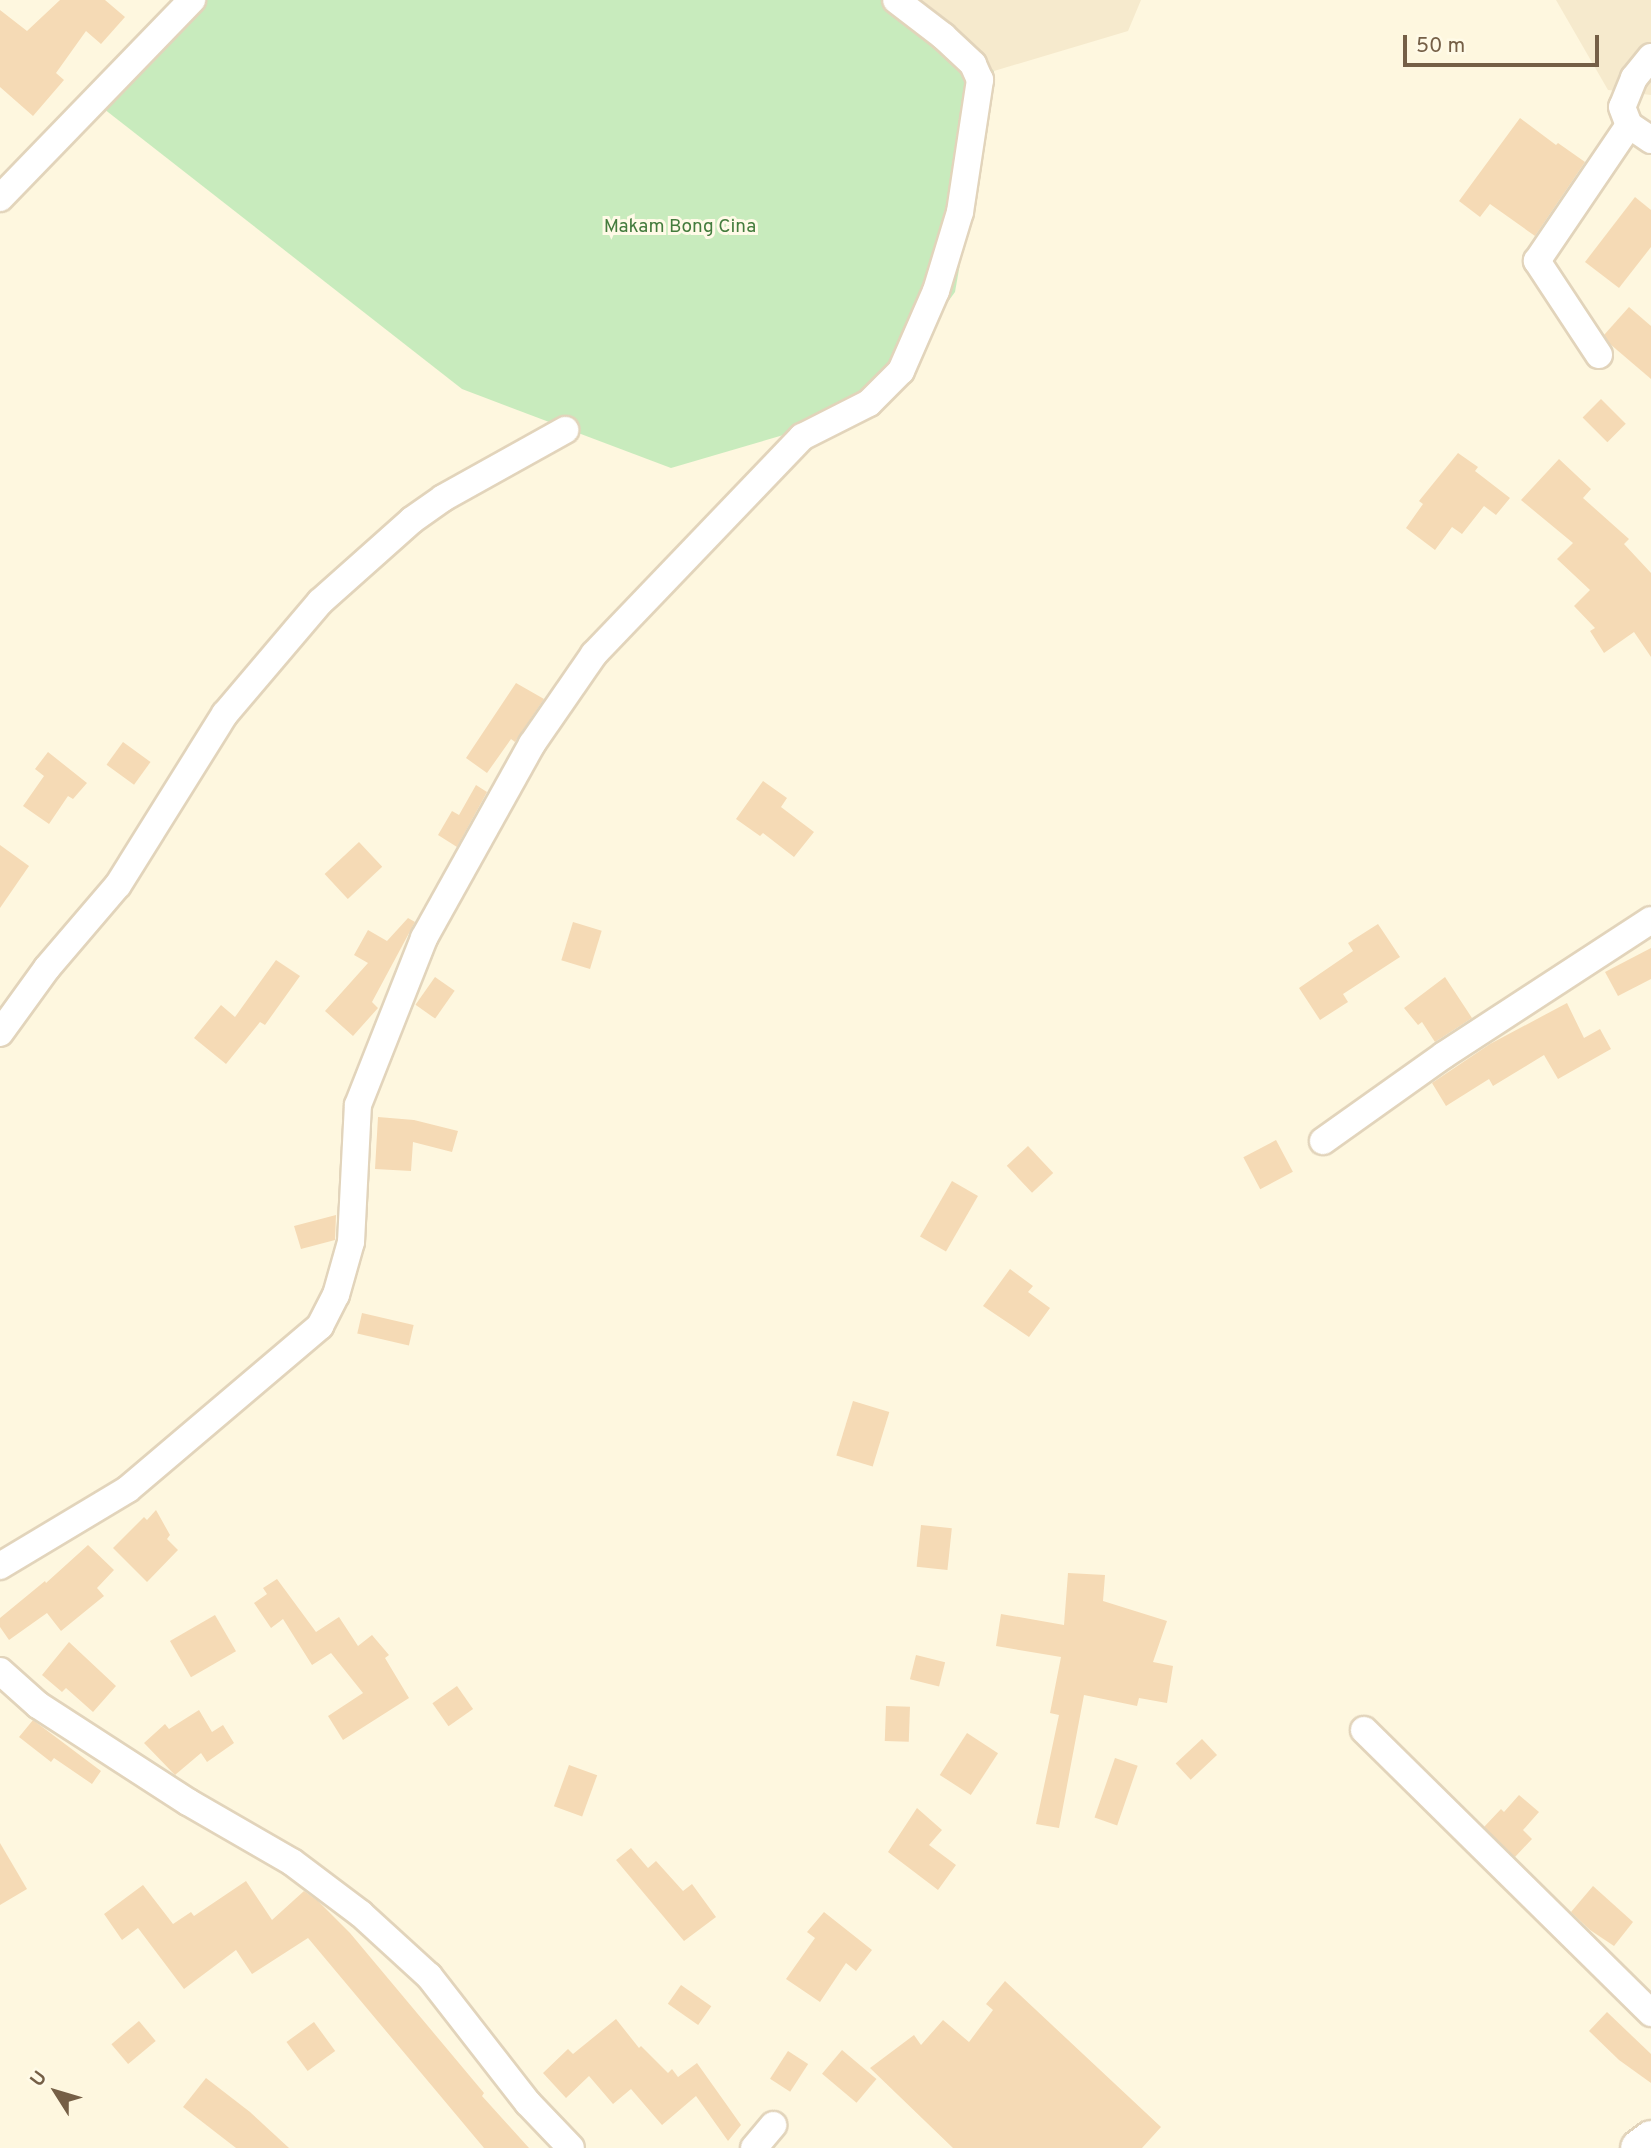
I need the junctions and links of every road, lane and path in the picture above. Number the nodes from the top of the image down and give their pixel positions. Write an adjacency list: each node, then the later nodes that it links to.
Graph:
1 (192, 0): 6 (street)
2 (896, 0): 12 (street)
3 (1651, 57): 4 (street)
4 (1629, 125): 5 (street); 7 (street)
5 (1651, 140)
6 (0, 198)
7 (1599, 355)
8 (565, 430): 10 (street)
9 (1651, 920): 11 (street)
10 (0, 1033)
11 (1323, 1141)
12 (0, 1566)
13 (0, 1671): 18 (street)
14 (1364, 1730): 15 (street)
15 (1651, 2013)
16 (773, 2124): 19 (street)
17 (1651, 2139): 20 (main road)
18 (571, 2148)
19 (754, 2148)
20 (1639, 2148)

